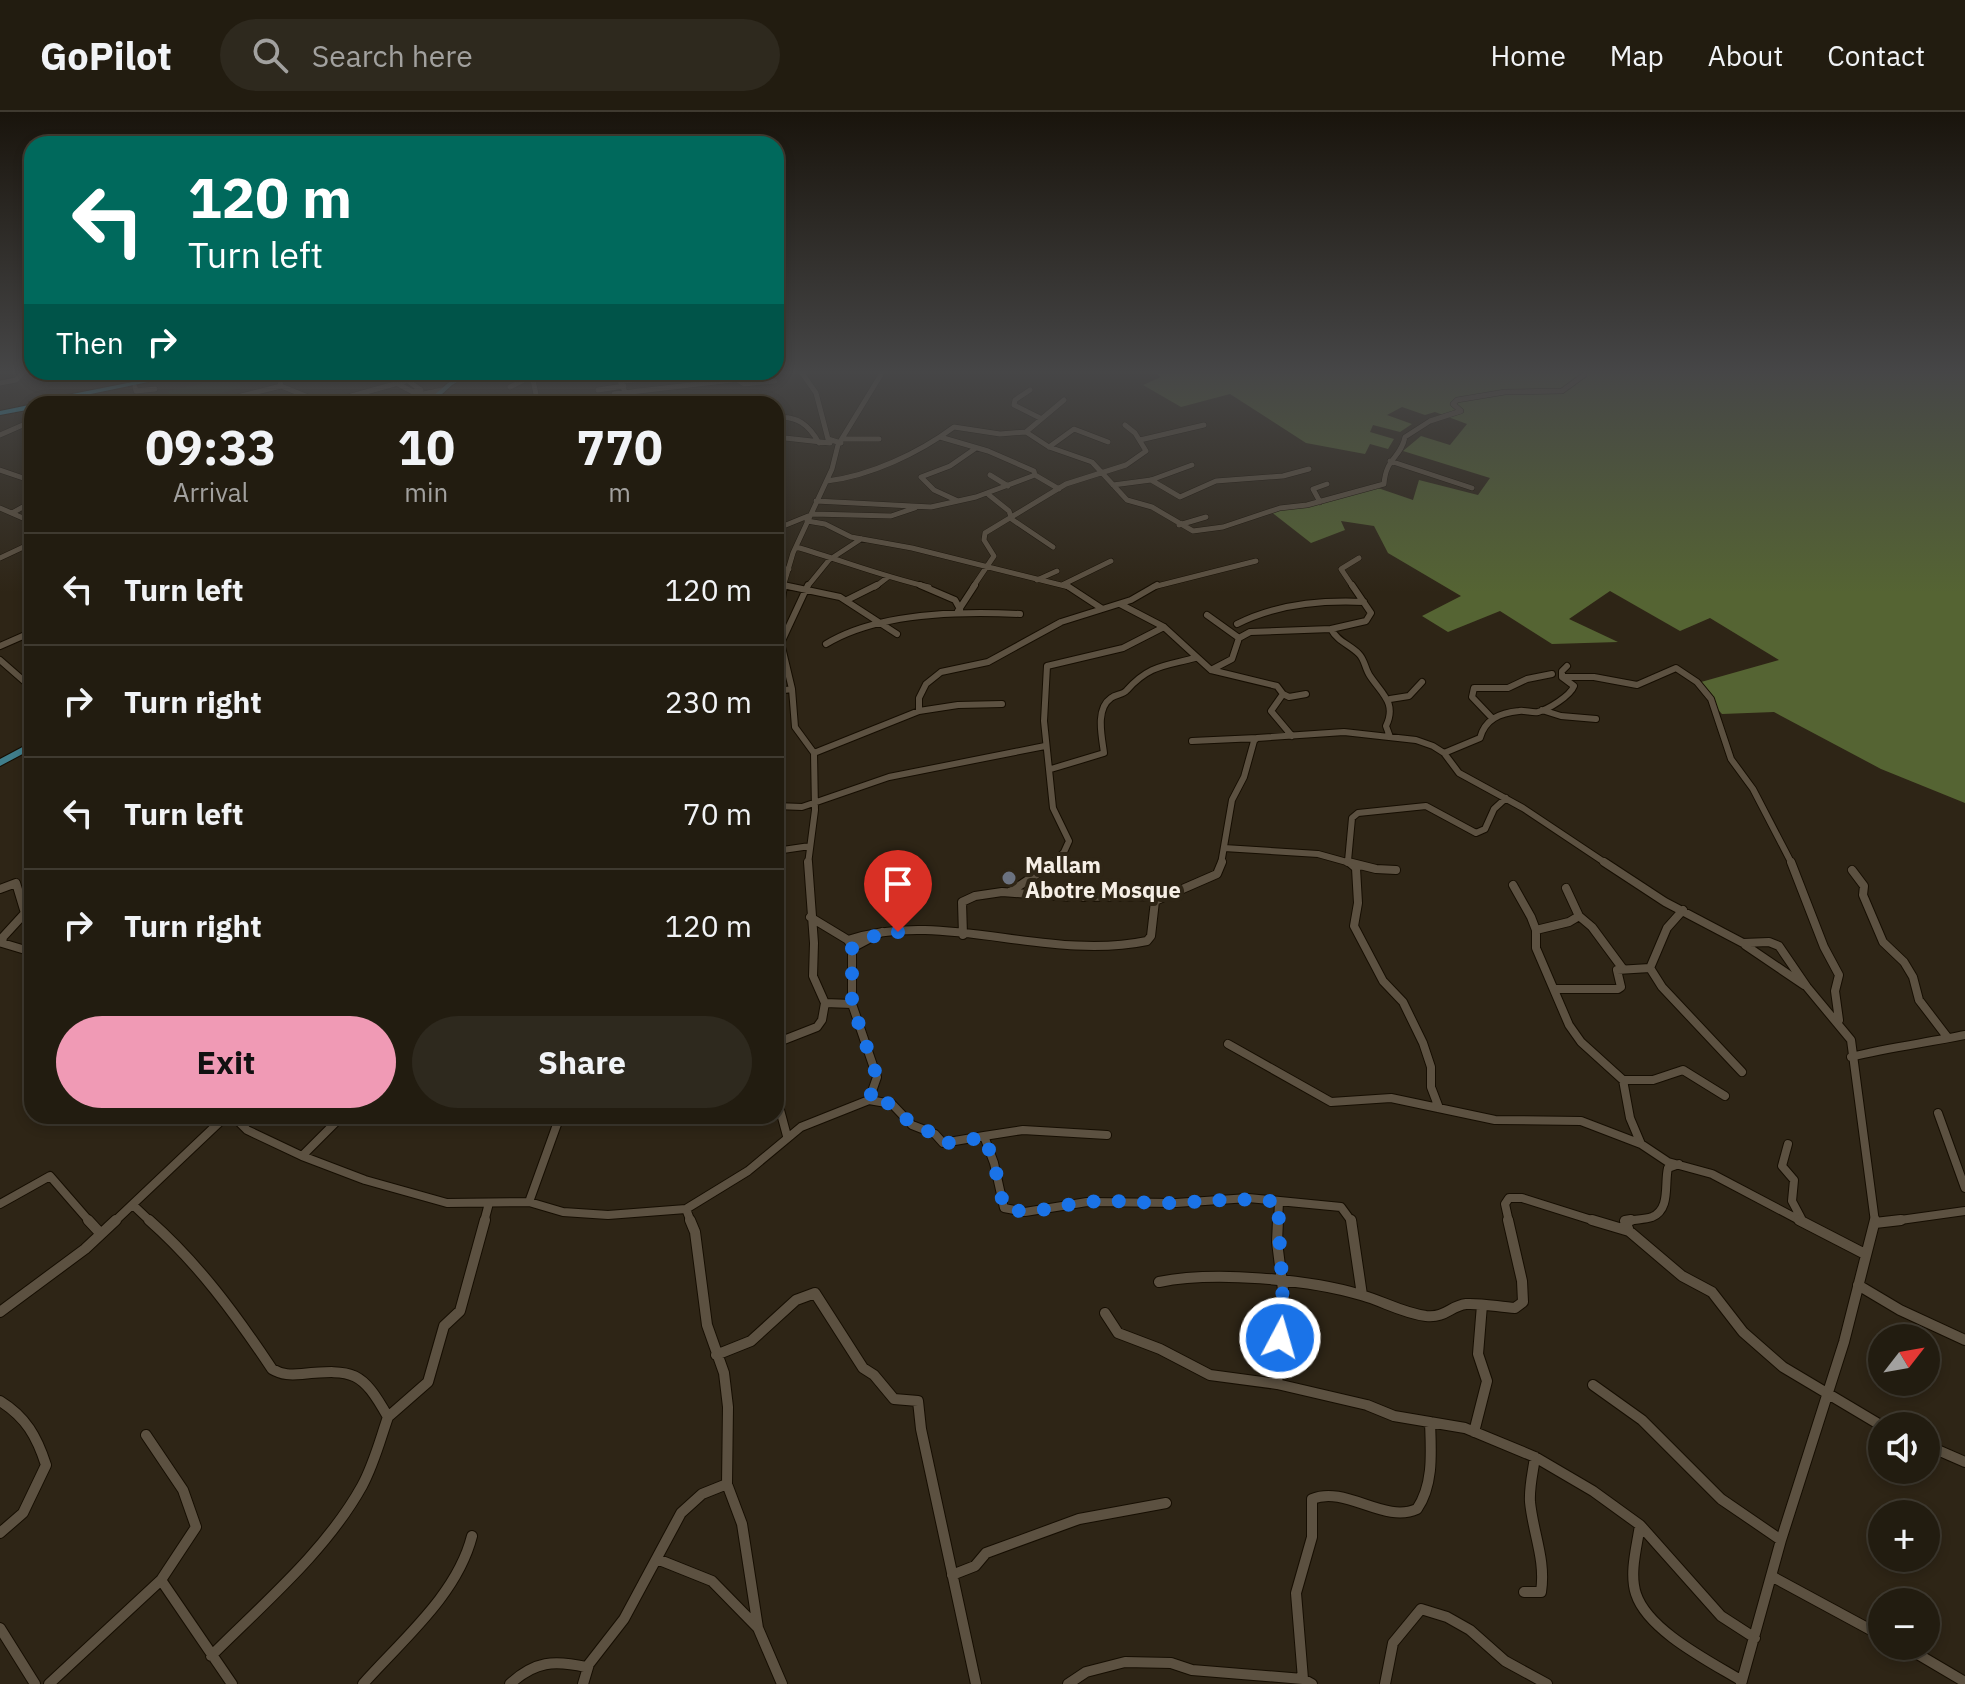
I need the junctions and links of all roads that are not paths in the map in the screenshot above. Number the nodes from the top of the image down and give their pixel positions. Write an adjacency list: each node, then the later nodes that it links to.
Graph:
1 (840, 446): 17 (street)
2 (924, 446): 17 (street)
3 (971, 446): 7 (street)
4 (1143, 446): 12 (street)
5 (1402, 446): 8 (street)
6 (1049, 447): 12 (street)
7 (977, 448): 14 (street); 25 (street)
8 (1390, 461): 21 (street); 26 (street)
9 (1192, 465): 16 (street)
10 (1309, 469): 16 (street)
11 (0, 470): 15 (street)
12 (1098, 471): 19 (street); 22 (street)
13 (990, 475): 20 (street)
14 (1035, 475): 20 (street); 22 (street)
15 (24, 478)
16 (1151, 480): 19 (street)
17 (827, 481): 24 (street)
18 (1327, 484): 26 (street)
19 (1113, 485): 35 (street)
20 (1008, 486): 23 (street)
21 (1472, 488)
22 (1059, 489): 33 (street)
23 (989, 495): 25 (street); 33 (street)
24 (816, 501): 28 (street); 34 (street)
25 (960, 502): 28 (street)
26 (1320, 502): 35 (street)
27 (24, 506): 30 (street)
28 (916, 507): 34 (street)
29 (0, 508): 30 (street)
30 (12, 513): 32 (street)
31 (1206, 517): 35 (street)
32 (24, 518)
33 (1010, 518): 40 (street); 46 (street)
34 (808, 520): 36 (street); 37 (street); 39 (street)
35 (1179, 525)
36 (784, 527)
37 (861, 539): 42 (street); 46 (street)
38 (24, 547): 41 (street)
39 (796, 547): 42 (street); 48 (street)
40 (1053, 547)
41 (1, 558)
42 (829, 558): 51 (street); 55 (street)
43 (1359, 558): 57 (street)
44 (1111, 561): 53 (street)
45 (1256, 561): 58 (street)
46 (989, 567): 52 (street); 60 (street)
47 (784, 569): 48 (street)
48 (789, 569): 50 (street)
49 (1057, 571): 52 (street)
50 (784, 577)
51 (888, 577): 56 (street); 60 (street)
52 (1037, 580): 53 (street)
53 (1064, 584): 59 (street)
54 (784, 585): 55 (street)
55 (806, 589): 56 (street); 69 (street)
56 (847, 600): 64 (street)
57 (1364, 602): 63 (street); 66 (street)
58 (1120, 604): 59 (street); 65 (street)
59 (1101, 608): 89 (street)
60 (959, 610): 61 (street); 64 (street)
61 (1020, 614)
62 (1207, 615): 70 (street)
63 (1237, 624)
64 (881, 625): 67 (street); 71 (street)
65 (1164, 627): 74 (street); 96 (street)
66 (1331, 629): 70 (street); 86 (street)
67 (897, 634)
68 (24, 636): 72 (street)
69 (784, 638)
70 (1239, 638): 77 (street)
71 (826, 644)
72 (0, 646)
73 (784, 656): 82 (street)
74 (1195, 658): 77 (street); 101 (street)
75 (0, 660): 80 (street)
76 (1567, 666): 79 (street)
77 (1211, 670): 84 (street)
78 (1552, 674): 90 (street)
79 (1562, 677): 88 (street); 132 (street)
80 (24, 681)
81 (1422, 682): 86 (street)
82 (792, 689): 83 (street); 98 (street)
83 (784, 690)
84 (1283, 694): 85 (street); 92 (street)
85 (1306, 694)
86 (1390, 699): 93 (street)
87 (1002, 704): 89 (street)
88 (1542, 710): 90 (street); 91 (street)
89 (919, 711): 98 (street)
90 (1492, 718): 99 (street)
91 (1596, 719)
92 (1292, 736): 93 (street); 94 (street)
93 (1390, 737): 99 (street)
94 (1257, 738): 95 (street); 106 (street)
95 (1192, 741)
96 (1045, 746): 101 (street); 103 (street)
97 (24, 751): 100 (main road)
98 (814, 753): 103 (street)
99 (1444, 753): 102 (street)
100 (0, 763)
101 (1051, 769): 114 (street)
102 (1506, 798): 108 (street); 117 (street)
103 (814, 803): 104 (street); 105 (street)
104 (784, 806)
105 (810, 846): 107 (street); 120 (street)
106 (1224, 848): 108 (street); 115 (street)
107 (784, 850)
108 (1348, 861): 109 (street); 142 (street)
109 (1396, 870)
110 (1852, 870): 134 (street)
111 (1513, 885): 121 (street)
112 (1566, 888): 119 (street)
113 (0, 889): 116 (street)
114 (1010, 892): 115 (street); 122 (street)
115 (1160, 896): 122 (street)
116 (24, 910)
117 (1683, 910): 123 (street); 126 (street)
118 (24, 914): 125 (street)
119 (1579, 916): 121 (street); 127 (street)
120 (810, 917): 124 (street); 130 (street)
121 (1536, 930): 129 (street)
122 (963, 935): 124 (street)
123 (1743, 943): 128 (street); 128 (street)
124 (850, 944): 131 (street)
125 (24, 950)
126 (1650, 968): 127 (street); 138 (street)
127 (1623, 969): 129 (street)
128 (1807, 987): 132 (street)
129 (1554, 989): 139 (street)
130 (825, 1003): 131 (street); 135 (street)
131 (852, 1004): 141 (street)
132 (1839, 1022): 137 (street)
133 (1965, 1035): 134 (street)
134 (1948, 1038): 137 (street)
135 (784, 1040)
136 (1228, 1044): 142 (street)
137 (1851, 1057): 165 (street)
138 (1742, 1072)
139 (1623, 1080): 140 (street); 152 (street)
140 (1725, 1096)
141 (869, 1100): 150 (street); 151 (street)
142 (1439, 1108): 152 (street)
143 (1938, 1113): 156 (street)
144 (218, 1124): 161 (street)
145 (241, 1124): 154 (street)
146 (334, 1124): 154 (street)
147 (554, 1124): 157 (street)
148 (784, 1124): 150 (street)
149 (1107, 1135): 151 (street)
150 (787, 1136): 162 (street)
151 (984, 1136): 158 (street)
152 (1641, 1144): 155 (street)
153 (1788, 1144): 164 (street)
154 (302, 1156): 159 (street)
155 (1679, 1164): 164 (street); 166 (street)
156 (1965, 1188)
157 (529, 1202): 159 (street); 162 (street)
158 (1279, 1202): 170 (street); 172 (street)
159 (489, 1203): 182 (street)
160 (0, 1204): 167 (street)
161 (133, 1205): 167 (street); 182 (street)
162 (686, 1209): 177 (street)
163 (1965, 1211): 165 (street)
164 (1803, 1220): 168 (street)
165 (1875, 1223): 168 (street)
166 (1629, 1231): 173 (street); 180 (street)
167 (101, 1234): 174 (street)
168 (1865, 1254): 171 (street)
169 (1159, 1282): 170 (street)
170 (1281, 1283): 172 (street); 178 (street)
171 (1858, 1285): 176 (street); 180 (street)
172 (1362, 1295): 173 (street)
173 (1482, 1305): 185 (street)
174 (0, 1312)
175 (1105, 1313): 178 (street)
176 (1965, 1340)
177 (716, 1355): 190 (street); 197 (street)
178 (1277, 1384): 184 (street)
179 (1593, 1385): 195 (street)
180 (1828, 1395): 183 (street); 195 (street)
181 (0, 1401): 193 (street)
182 (388, 1417): 205 (street)
183 (1868, 1418)
184 (1430, 1422): 185 (street); 209 (street)
185 (1474, 1432): 188 (street)
186 (146, 1435): 199 (street)
187 (1940, 1451): 189 (street)
188 (1535, 1457): 192 (street); 200 (street)
189 (1965, 1462)
190 (727, 1484): 196 (street); 202 (street)
191 (1166, 1503): 197 (street)
192 (1640, 1525): 204 (street); 210 (street)
193 (0, 1533)
194 (472, 1536): 215 (street)
195 (1781, 1540): 198 (street)
196 (657, 1559): 202 (street); 207 (street)
197 (952, 1575): 219 (street)
198 (1773, 1577): 203 (street); 204 (street)
199 (161, 1580): 205 (street); 208 (street)
200 (1524, 1592)
201 (0, 1628): 212 (street)
202 (758, 1628): 218 (street)
203 (1868, 1628)
204 (1755, 1638): 210 (street)
205 (211, 1656): 214 (street)
206 (1928, 1660): 211 (street)
207 (586, 1667): 216 (street); 217 (street)
208 (64, 1679): 213 (street)
209 (1308, 1682): 220 (street)
210 (1741, 1682)
211 (1965, 1682)
212 (35, 1684)
213 (49, 1684)
214 (232, 1684)
215 (363, 1684)
216 (510, 1684)
217 (583, 1684)
218 (782, 1684)
219 (976, 1684)
220 (1068, 1684)
221 (1385, 1684): 222 (street)
222 (1547, 1684)

